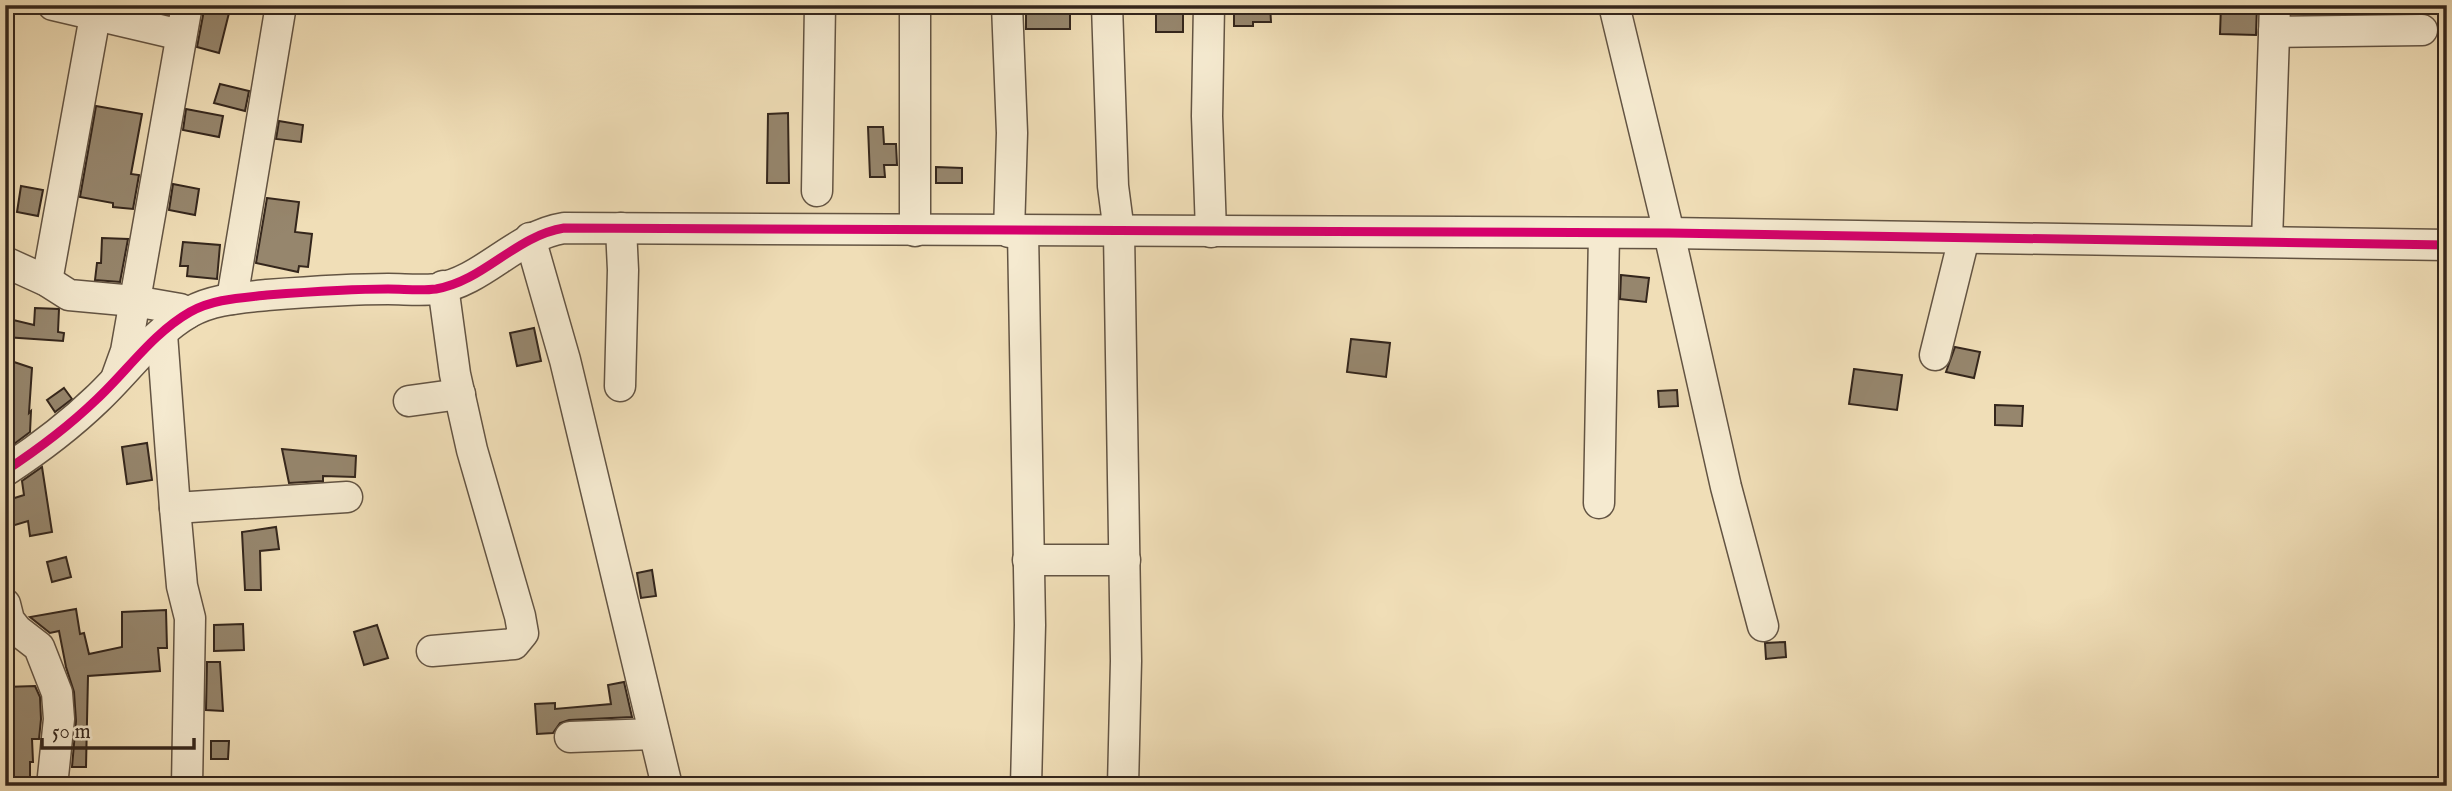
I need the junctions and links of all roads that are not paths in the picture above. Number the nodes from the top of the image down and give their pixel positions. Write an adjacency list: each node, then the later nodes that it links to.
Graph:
1 (53, 5): 10 (street)
2 (187, 5): 13 (street)
3 (281, 5): 29 (street)
4 (820, 5): 14 (street)
5 (915, 5): 16 (street)
6 (1007, 5): 17 (street)
7 (1107, 5): 18 (street)
8 (1209, 5): 19 (street)
9 (1614, 5): 20 (street)
10 (96, 10): 13 (street); 27 (street)
11 (2274, 18): 12 (street); 24 (street)
12 (2422, 30)
13 (181, 35): 30 (street)
14 (817, 191)
15 (621, 229): 16 (street); 22 (street); 35 (street)
16 (915, 231): 17 (street)
17 (1016, 232): 18 (street); 42 (street)
18 (1119, 232): 19 (street); 43 (street)
19 (1211, 232): 21 (street)
20 (1669, 233): 21 (street); 23 (street); 45 (street)
21 (1604, 234): 40 (street)
22 (530, 238): 28 (street); 47 (street)
23 (1964, 238): 24 (street); 33 (street)
24 (2267, 241): 25 (street)
25 (2447, 244)
26 (5, 262): 27 (street)
27 (47, 281): 30 (street)
28 (443, 286): 29 (street); 36 (street)
29 (232, 299): 31 (street)
30 (134, 301): 31 (street); 34 (street)
31 (188, 313): 32 (street)
32 (162, 334): 34 (street); 41 (street)
33 (1935, 355)
34 (116, 377): 38 (street)
35 (620, 386)
36 (460, 394): 37 (street); 46 (street)
37 (409, 401)
38 (5, 471)
39 (347, 498): 41 (street)
40 (1599, 503)
41 (176, 508): 50 (street)
42 (1028, 561): 43 (street); 52 (street)
43 (1125, 561): 53 (street)
44 (5, 604): 49 (street)
45 (1763, 626)
46 (432, 651)
47 (654, 734): 48 (street); 51 (street)
48 (570, 737)
49 (52, 786)
50 (187, 786)
51 (667, 786)
52 (1026, 786)
53 (1123, 786)

